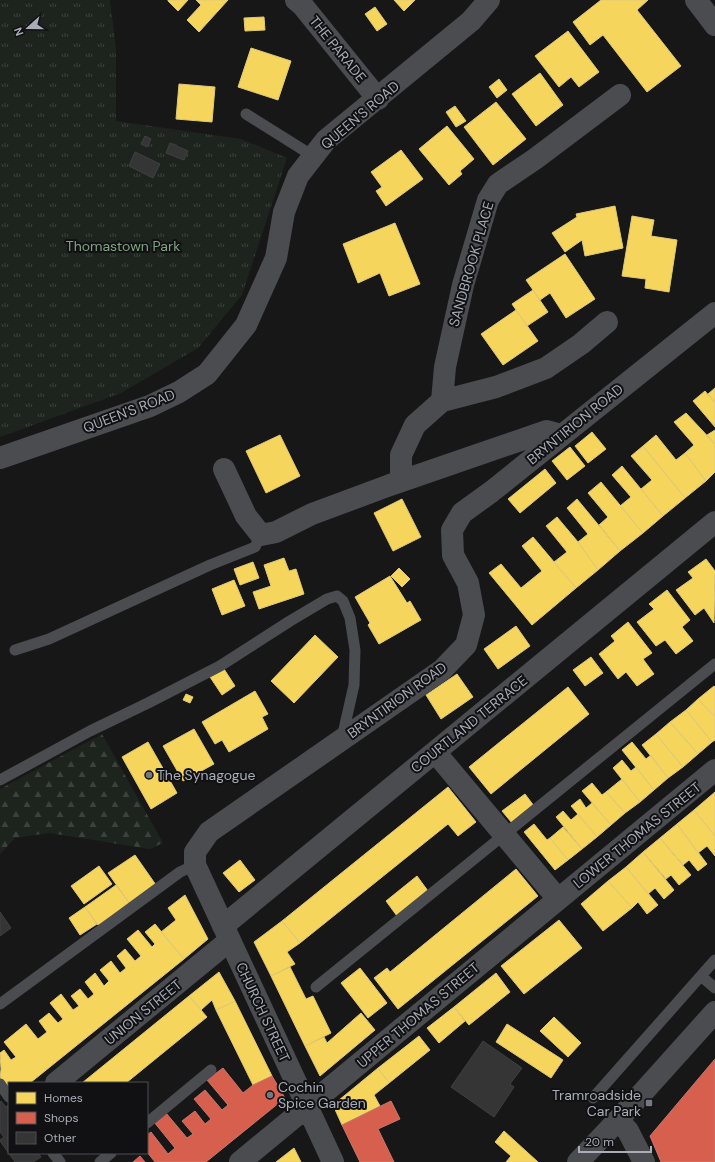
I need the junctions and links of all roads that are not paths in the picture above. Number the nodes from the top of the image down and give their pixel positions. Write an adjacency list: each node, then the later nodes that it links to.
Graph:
1 (296, 0): 6 (street, THE PARADE)
2 (489, 0): 6 (street, QUEEN'S ROAD)
3 (696, 0): 4 (street)
4 (715, 25)
5 (620, 95): 11 (street, SANDBROOK PLACE)
6 (378, 99): 8 (street, QUEEN'S ROAD)
7 (246, 114): 8 (lane)
8 (313, 156): 13 (street, QUEEN'S ROAD)
9 (715, 313): 12 (street, BRYNTIRION ROAD)
10 (607, 322): 11 (street)
11 (442, 401): 15 (street)
12 (561, 435): 15 (street); 20 (street, BRYNTIRION ROAD)
13 (0, 458)
14 (224, 469): 17 (street)
15 (401, 481): 17 (street)
16 (715, 522): 21 (street, COURTLAND TERRACE)
17 (262, 535): 18 (lane)
18 (15, 650)
19 (715, 664): 24 (lane)
20 (342, 741): 23 (lane); 25 (street, BRYNTIRION ROAD)
21 (435, 752): 24 (street); 27 (street, COURTLAND TERRACE)
22 (715, 770): 26 (street, LOWER THOMAS STREET)
23 (0, 780)
24 (504, 835): 26 (street); 30 (lane)
25 (195, 865): 27 (street); 32 (lane)
26 (558, 899): 39 (street, UPPER THOMAS STREET)
27 (226, 933): 35 (street, UNION STREET); 39 (street, CHURCH STREET)
28 (715, 960): 29 (lane)
29 (701, 976): 31 (lane); 38 (lane)
30 (316, 987)
31 (715, 988)
32 (0, 1004)
33 (715, 1012): 40 (street)
34 (211, 1070): 41 (lane)
35 (57, 1082)
36 (0, 1084): 37 (lane)
37 (8, 1096)
38 (593, 1098)
39 (307, 1106): 46 (street, UPPER THOMAS STREET); 47 (street, CHURCH STREET)
40 (618, 1120): 48 (street); 49 (street)
41 (148, 1122)
42 (54, 1154): 44 (lane)
43 (110, 1154): 45 (lane)
44 (60, 1162)
45 (100, 1162)
46 (240, 1162)
47 (333, 1162)
48 (578, 1162)
49 (644, 1162)

